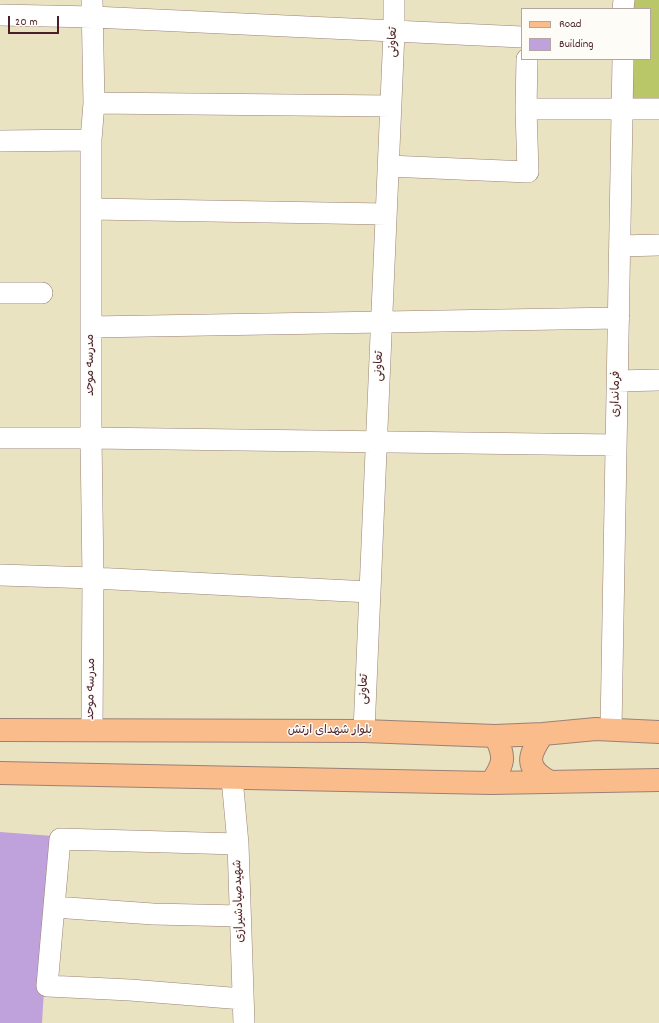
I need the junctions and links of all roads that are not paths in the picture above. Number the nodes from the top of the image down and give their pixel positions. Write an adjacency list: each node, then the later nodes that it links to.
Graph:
1 (394, 0): 4 (street, تعاونی)
2 (92, 8): 3 (street); 4 (street); 8 (street, مدرسه موحد)
3 (0, 15)
4 (394, 32): 5 (street); 9 (street, تعاونی)
5 (521, 37)
6 (527, 60): 10 (street)
7 (623, 60): 12 (street, فرمانداری)
8 (94, 103): 9 (street); 13 (street, مدرسه موحد)
9 (391, 106): 15 (street, تعاونی)
10 (526, 109): 12 (street); 15 (street)
11 (659, 109): 12 (street)
12 (622, 110): 19 (street, فرمانداری)
13 (91, 140): 14 (street); 16 (street, مدرسه موحد)
14 (0, 141)
15 (388, 166): 17 (street, تعاونی)
16 (91, 209): 17 (street); 24 (street, مدرسه موحد)
17 (386, 214): 23 (street, تعاونی)
18 (659, 245): 19 (street)
19 (620, 246): 22 (street, فرمانداری)
20 (0, 293): 21 (street)
21 (42, 293)
22 (619, 318): 23 (street); 26 (street, فرمانداری)
23 (382, 322): 24 (street); 29 (street, تعاونی)
24 (91, 327): 28 (street, مدرسه موحد)
25 (659, 380): 26 (street)
26 (617, 381): 30 (street, فرمانداری)
27 (0, 438): 28 (street)
28 (91, 438): 29 (street); 32 (street, مدرسه موحد)
29 (376, 442): 30 (street); 33 (street, تعاونی)
30 (616, 445): 34 (street, فرمانداری)
31 (0, 575): 32 (street)
32 (93, 578): 33 (street); 36 (street, مدرسه موحد)
33 (370, 592): 37 (street, تعاونی)
34 (611, 729): 38 (main road, بلوار شهدای ارتش); 39 (main road, بلوار شهدای ارتش)
35 (0, 730): 36 (main road, بلوار شهدای ارتش)
36 (92, 730): 37 (main road, بلوار شهدای ارتش)
37 (364, 731): 40 (main road, بلوار شهدای ارتش)
38 (659, 732)
39 (542, 734): 40 (main road, بلوار شهدای ارتش); 44 (main road)
40 (495, 736): 45 (main road)
41 (0, 773): 42 (main road)
42 (232, 778): 45 (main road); 46 (street, شهیدصیادشیرازی)
43 (659, 780): 44 (main road)
44 (550, 782): 45 (main road)
45 (491, 783)
46 (238, 844): 47 (street); 48 (street, شهیدصیادشیرازی)
47 (54, 907): 48 (street); 49 (street)
48 (240, 916): 49 (street, شهیدصیادشیرازی)
49 (243, 998): 50 (street, شهیدصیادشیرازی)
50 (244, 1023)

